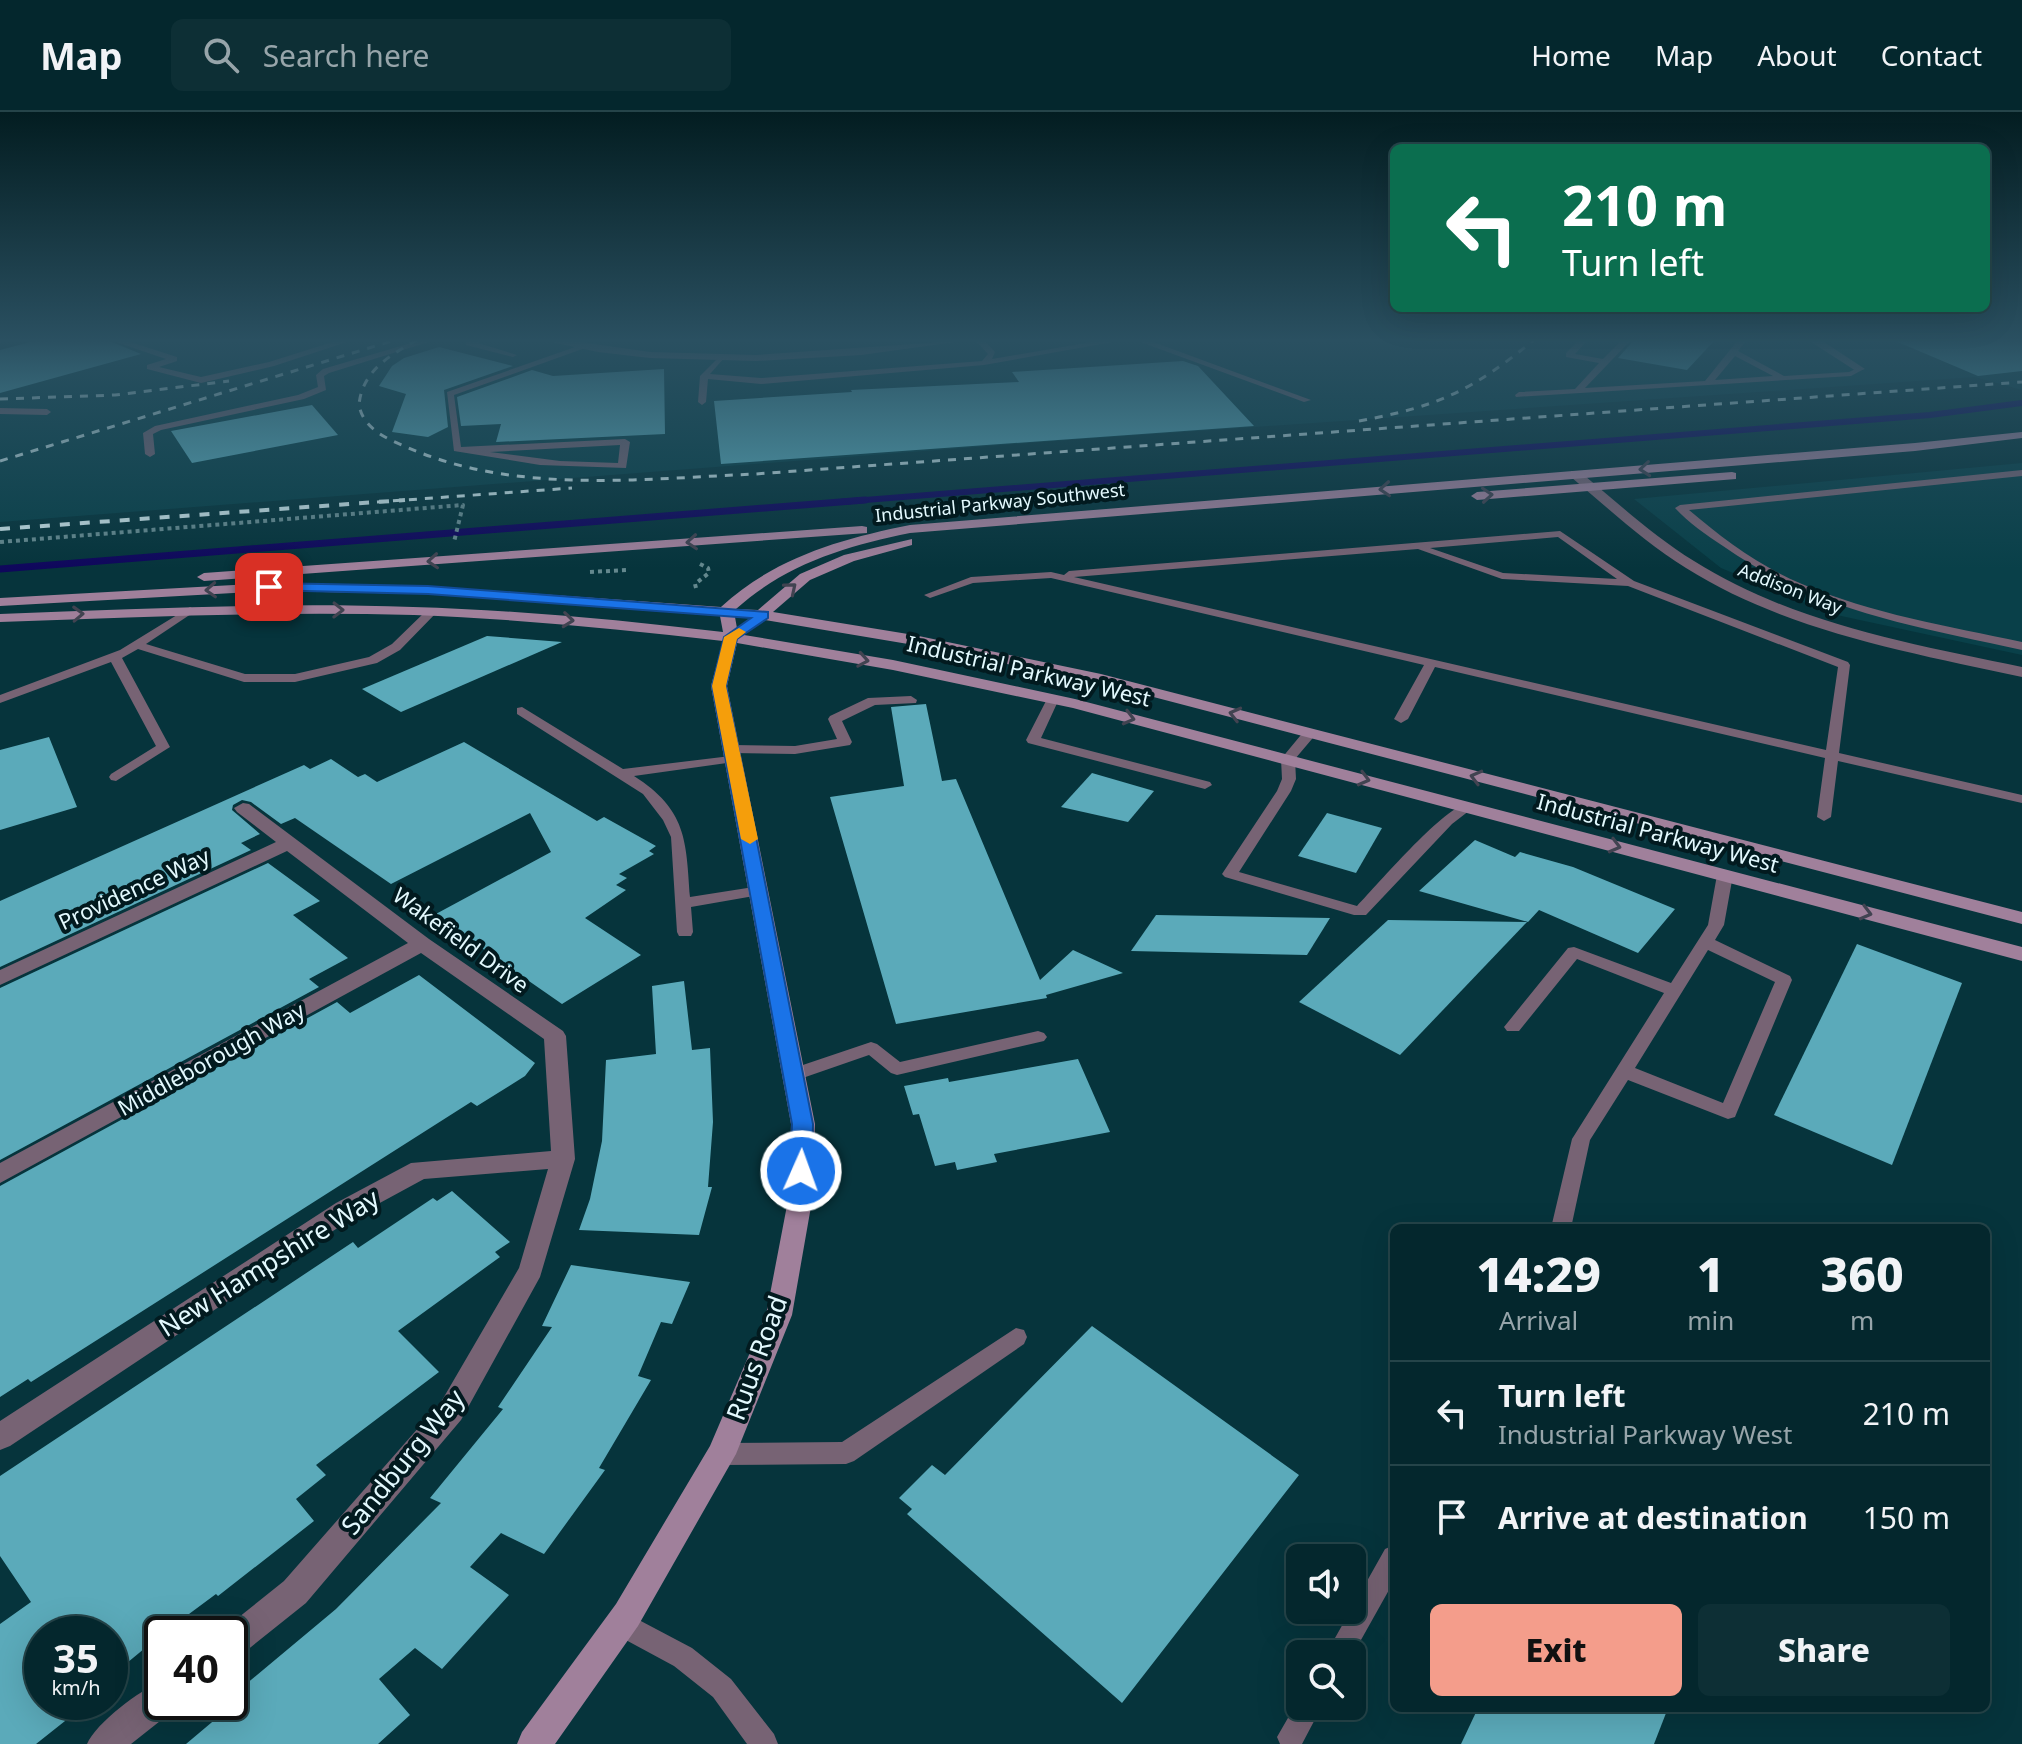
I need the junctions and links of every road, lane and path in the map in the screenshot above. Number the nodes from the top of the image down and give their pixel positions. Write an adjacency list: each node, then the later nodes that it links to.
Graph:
1 (213, 416): 6 (lane)
2 (453, 416): 5 (lane)
3 (2022, 435): 8 (main road, Industrial Parkway Southwest, one-way to 8)
4 (2022, 448): 9 (main road, Industrial Parkway Southwest)
5 (467, 451): 5 (lane)
6 (150, 454)
7 (2022, 473): 26 (lane)
8 (1575, 474): 9 (street, Addison Way); 10 (main road, Industrial Parkway Southwest, one-way to 10)
9 (1592, 488): 22 (main road, Industrial Parkway Southwest, one-way to 9); 29 (street, Addison Way)
10 (910, 529): 16 (main road, one-way to 16); 20 (main road, Industrial Parkway Southwest)
11 (0, 542): 13 (path)
12 (1414, 546): 14 (lane); 15 (lane); 15 (lane)
13 (451, 552)
14 (1051, 575): 17 (lane); 28 (lane)
15 (1630, 583): 37 (lane)
16 (0, 592)
17 (930, 595)
18 (0, 602): 20 (main road, Industrial Parkway West, one-way to 18)
19 (190, 610): 21 (main road, Industrial Parkway West, one-way to 21); 23 (main road, Industrial Parkway West, one-way to 19); 25 (lane)
20 (726, 610): 22 (main road, Industrial Parkway West); 24 (main road)
21 (431, 612): 24 (main road, Industrial Parkway West, one-way to 24); 25 (lane)
22 (764, 615): 24 (main road, Industrial Parkway Southwest); 35 (main road, Industrial Parkway West, one-way to 22)
23 (0, 618)
24 (731, 637): 31 (main road, Industrial Parkway West, one-way to 31); 36 (main road, Ruus Road)
25 (137, 645): 27 (lane)
26 (2022, 646)
27 (115, 657): 30 (lane); 40 (lane)
28 (1431, 663): 34 (lane); 37 (lane)
29 (2022, 672)
30 (0, 699)
31 (1053, 699): 38 (main road, Industrial Parkway West, one-way to 38); 41 (lane)
32 (911, 700): 36 (lane)
33 (522, 711): 39 (lane)
34 (1401, 719)
35 (1310, 733): 38 (lane); 50 (main road, Industrial Parkway West, one-way to 35)
36 (733, 754): 39 (lane); 48 (main road, Ruus Road)
37 (1831, 755): 42 (lane); 45 (lane)
38 (1288, 759): 43 (main road, Industrial Parkway West, one-way to 43); 43 (lane)
39 (620, 774): 49 (lane)
40 (116, 777)
41 (1205, 785)
42 (2022, 799)
43 (1467, 807): 47 (main road, Industrial Parkway West, one-way to 47)
44 (243, 808): 46 (street, Wakefield Drive)
45 (1824, 817)
46 (289, 843): 53 (street, Wakefield Drive); 55 (street, Providence Way)
47 (1725, 875): 52 (lane); 54 (main road, Industrial Parkway West, one-way to 54)
48 (760, 891): 49 (lane); 60 (main road, Ruus Road)
49 (683, 903): 51 (lane)
50 (2022, 918)
51 (685, 932)
52 (1705, 942): 56 (lane); 59 (lane)
53 (422, 944): 61 (street, Wakefield Drive); 62 (street, Middleborough Way)
54 (2022, 954)
55 (0, 978)
56 (1674, 991): 57 (lane); 59 (lane)
57 (1513, 1027)
58 (1038, 1037): 60 (lane)
59 (1624, 1071): 63 (lane)
60 (794, 1075): 66 (main road, Ruus Road)
61 (563, 1159): 65 (street, New Hampshire Way); 69 (street, Sandburg Way)
62 (0, 1174)
63 (1562, 1224)
64 (1016, 1337): 66 (lane)
65 (0, 1437)
66 (721, 1454): 68 (main road, Ruus Road)
67 (1390, 1564): 70 (lane)
68 (620, 1623): 75 (main road, Ruus Road); 76 (lane)
69 (248, 1630)
70 (1347, 1640)
71 (144, 1712): 74 (street)
72 (1301, 1720): 73 (lane)
73 (1291, 1737)
74 (104, 1744)
75 (534, 1744)
76 (764, 1744)

